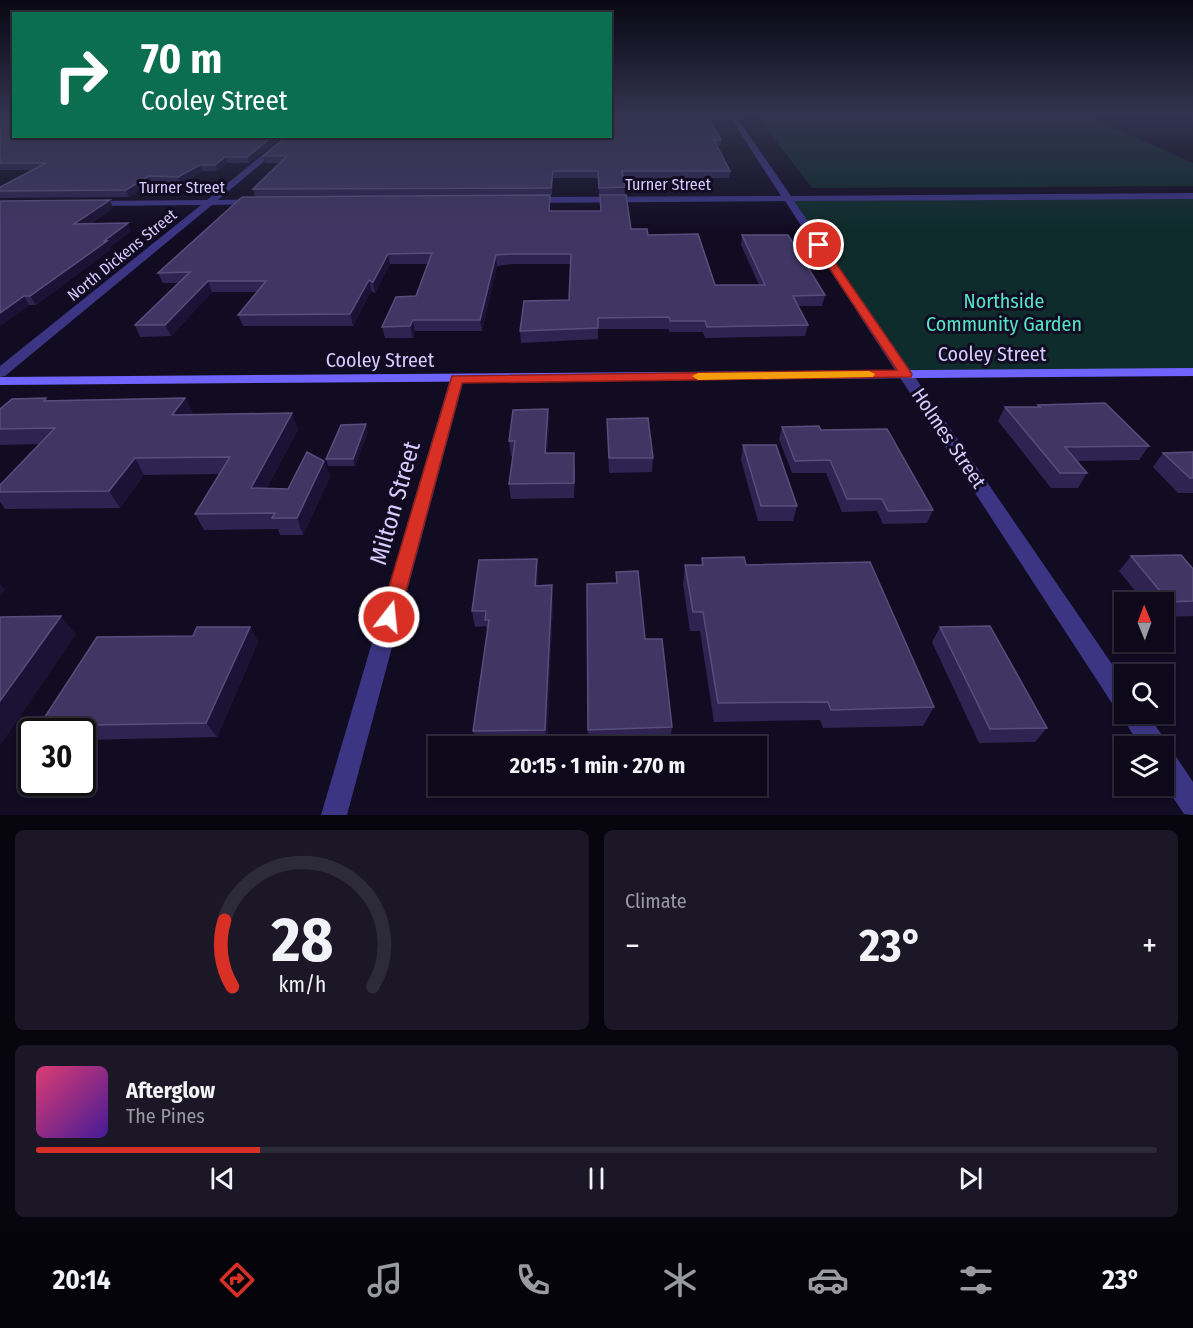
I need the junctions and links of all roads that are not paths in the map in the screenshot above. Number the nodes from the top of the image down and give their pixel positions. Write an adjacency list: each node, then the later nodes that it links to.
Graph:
1 (270, 153): 6 (street, North Dickens Street)
2 (758, 153): 4 (street, Holmes Street)
3 (1193, 196): 4 (street, Turner Street)
4 (788, 199): 5 (street, Turner Street); 11 (street, Holmes Street)
5 (518, 200)
6 (211, 202): 7 (street, Turner Street); 8 (street, Turner Street); 10 (street, North Dickens Street)
7 (264, 202)
8 (79, 203)
9 (1193, 372): 11 (street, Cooley Street)
10 (0, 373)
11 (906, 374): 12 (street, Cooley Street); 14 (street, Holmes Street)
12 (457, 379): 13 (street, Cooley Street); 17 (street, Milton Street)
13 (0, 381)
14 (1114, 686)
15 (1174, 776): 16 (street)
16 (1193, 805)
17 (334, 815)

